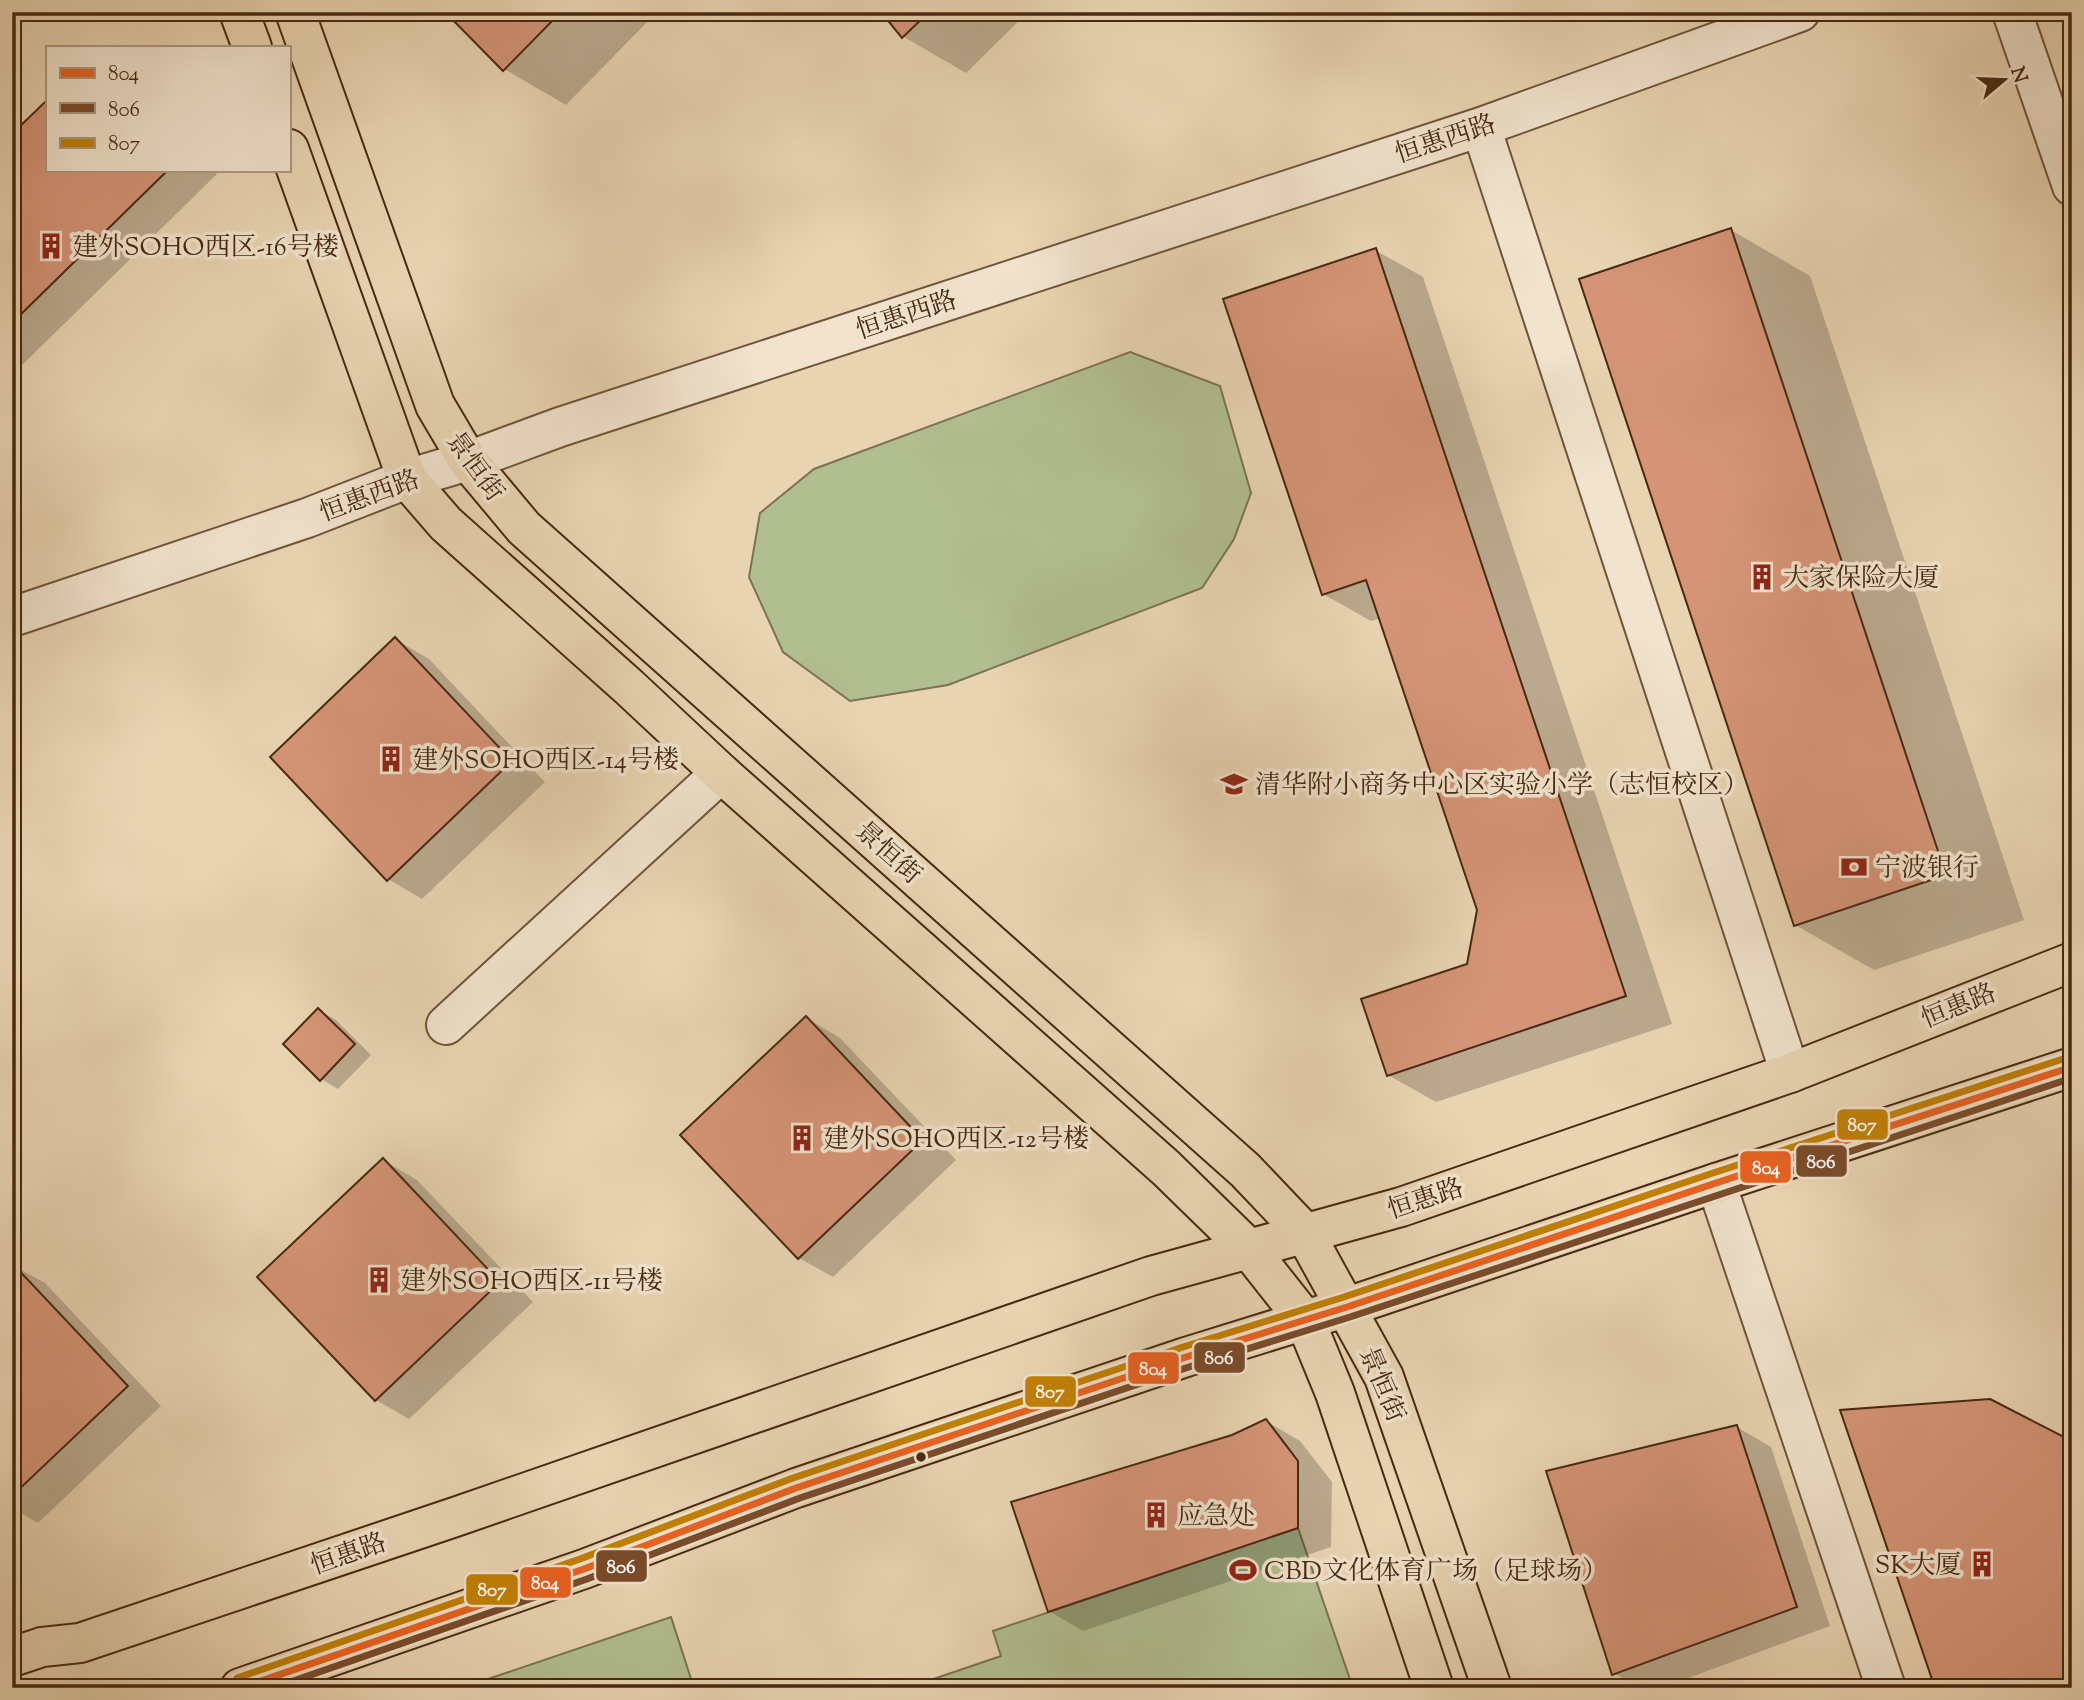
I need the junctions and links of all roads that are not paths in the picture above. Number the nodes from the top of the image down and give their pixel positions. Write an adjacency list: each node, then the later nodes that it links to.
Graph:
1 (239, 12): 5 (main road)
2 (295, 12): 9 (main road, 景恒街)
3 (1801, 12): 6 (street, 恒惠西路)
4 (2012, 12): 8 (street)
5 (252, 46)
6 (1481, 127): 9 (street, 恒惠西路); 17 (street)
7 (290, 152): 10 (main road, 景恒街)
8 (2072, 186)
9 (468, 461): 10 (street, 恒惠西路); 20 (main road, 景恒街)
10 (407, 479): 11 (street, 恒惠西路); 12 (main road, 景恒街)
11 (12, 617)
12 (721, 773): 14 (street); 21 (main road, 景恒街)
13 (2072, 962): 17 (main road, 恒惠路)
14 (446, 1025)
15 (2072, 1049): 18 (main road)
16 (2072, 1067): 18 (main road)
17 (1790, 1073): 20 (main road, 恒惠路)
18 (1854, 1138): 19 (main road)
19 (1716, 1183): 22 (main road); 30 (street)
20 (1304, 1232): 21 (main road, 恒惠路); 22 (main road, 景恒街)
21 (1248, 1248): 23 (main road, 景恒街); 24 (main road, 恒惠路)
22 (1347, 1307): 23 (main road); 29 (main road, 景恒街)
23 (1305, 1320): 27 (main road); 28 (main road, 景恒街)
24 (80, 1643): 25 (main road, 恒惠路); 26 (main road)
25 (12, 1657)
26 (12, 1676)
27 (240, 1688)
28 (1434, 1688)
29 (1492, 1688)
30 (1886, 1688)

